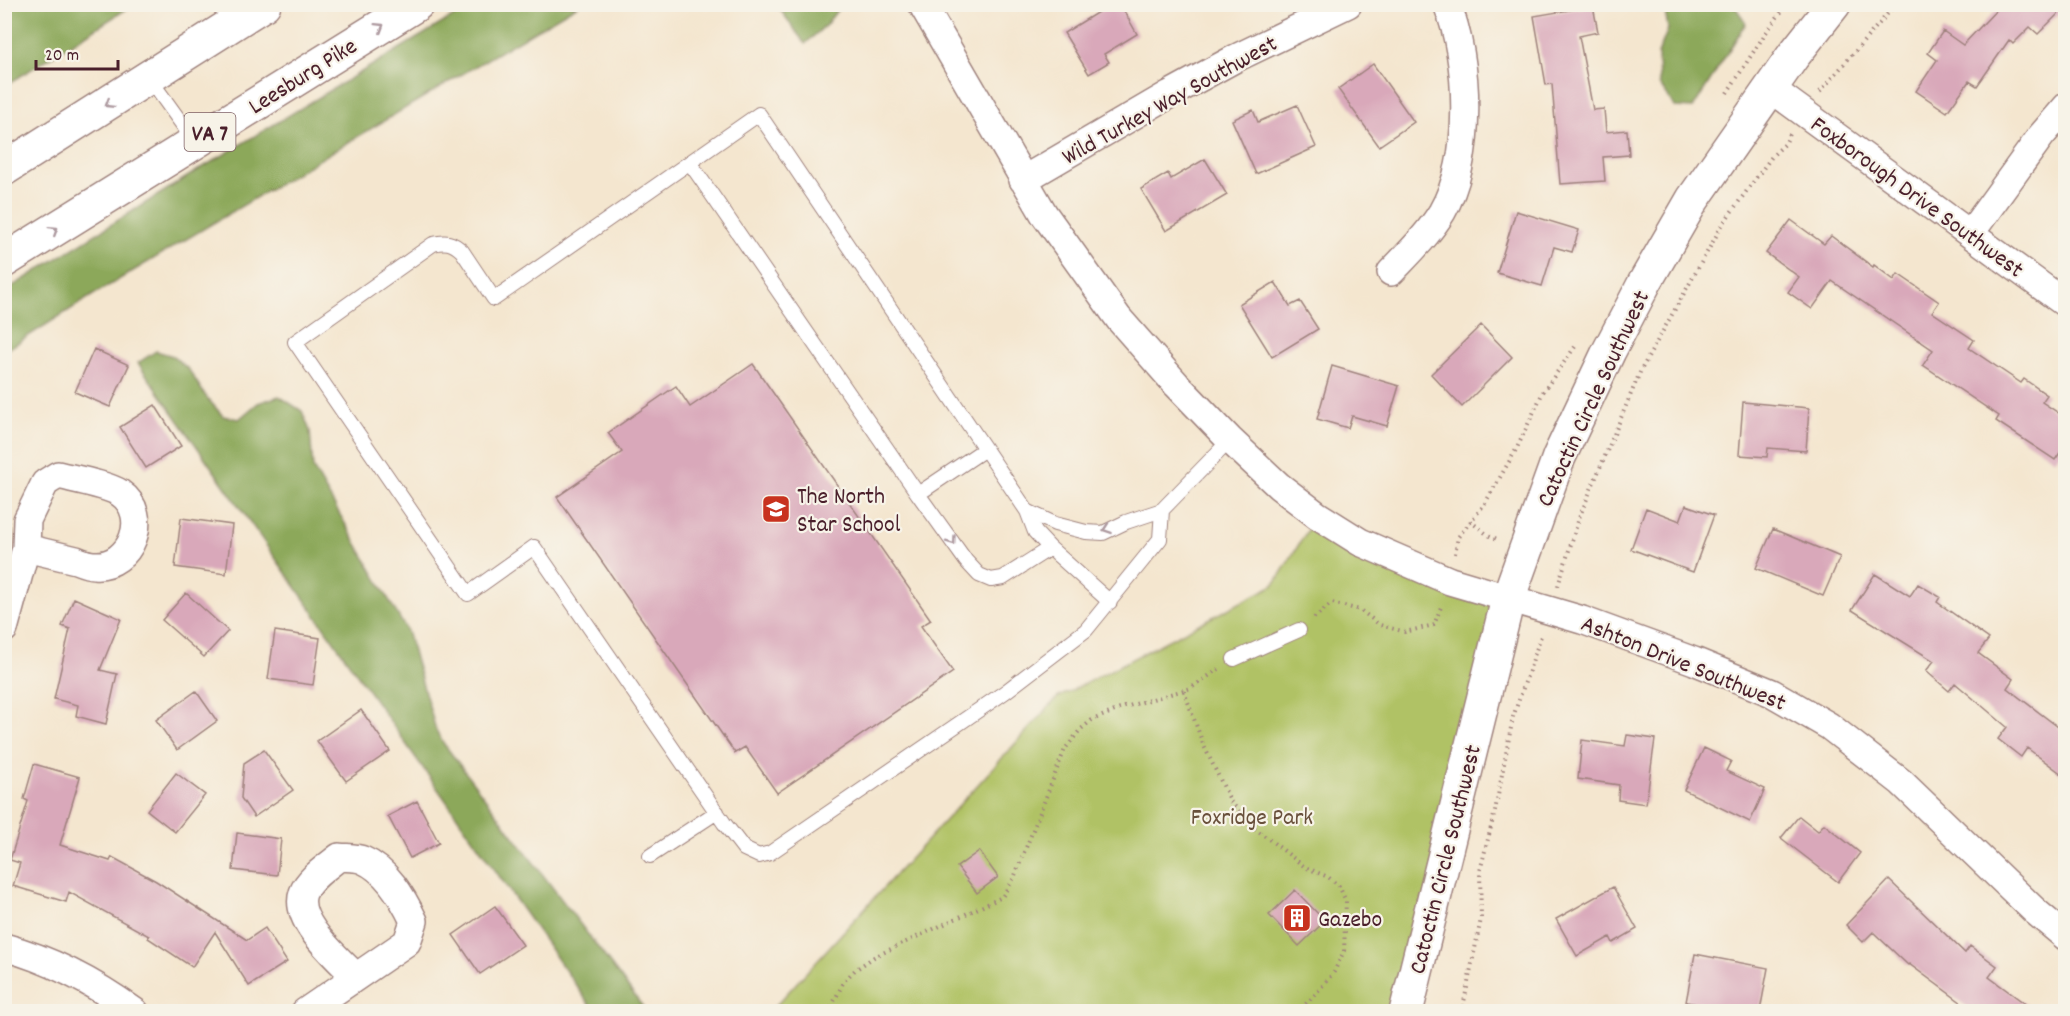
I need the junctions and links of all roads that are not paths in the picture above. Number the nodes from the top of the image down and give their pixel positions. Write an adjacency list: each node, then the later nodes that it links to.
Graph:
1 (264, 4): 7 (main road)
2 (417, 4): 10 (main road, Leesburg Pike / VA 7, one-way to 2)
3 (922, 4): 13 (street, Ashton Drive Southwest)
4 (1348, 4): 13 (street, Wild Turkey Way Southwest)
5 (1447, 4): 16 (street)
6 (1834, 4): 8 (main road, Catoctin Circle Southwest)
7 (149, 78): 10 (lane); 12 (main road, one-way to 12)
8 (1770, 88): 14 (street, Foxborough Drive Southwest); 25 (main road, Catoctin Circle Southwest)
9 (2066, 107): 14 (street)
10 (195, 142): 15 (main road, Leesburg Pike / VA 7, one-way to 10)
11 (690, 164): 19 (lane); 20 (lane); 30 (lane)
12 (4, 169)
13 (1023, 180): 18 (street, Ashton Drive Southwest)
14 (1970, 234): 17 (street, Foxborough Drive Southwest)
15 (4, 261)
16 (1391, 272)
17 (2066, 304)
18 (1230, 440): 21 (lane); 25 (street, Ashton Drive Southwest)
19 (985, 449): 20 (lane); 22 (lane)
20 (918, 494): 24 (lane, one-way to 24)
21 (1162, 510): 22 (lane, one-way to 22); 26 (lane)
22 (1027, 511): 24 (lane)
23 (26, 548): 27 (street)
24 (1050, 548): 26 (lane)
25 (1508, 599): 32 (street, Ashton Drive Southwest); 37 (main road, Catoctin Circle Southwest)
26 (1110, 602): 30 (lane)
27 (4, 629)
28 (1299, 630): 29 (lane)
29 (1234, 659)
30 (717, 813): 31 (lane)
31 (650, 856)
32 (2066, 937)
33 (4, 947): 35 (street)
34 (355, 976): 34 (street); 36 (street)
35 (135, 1011)
36 (305, 1011)
37 (1406, 1011)

